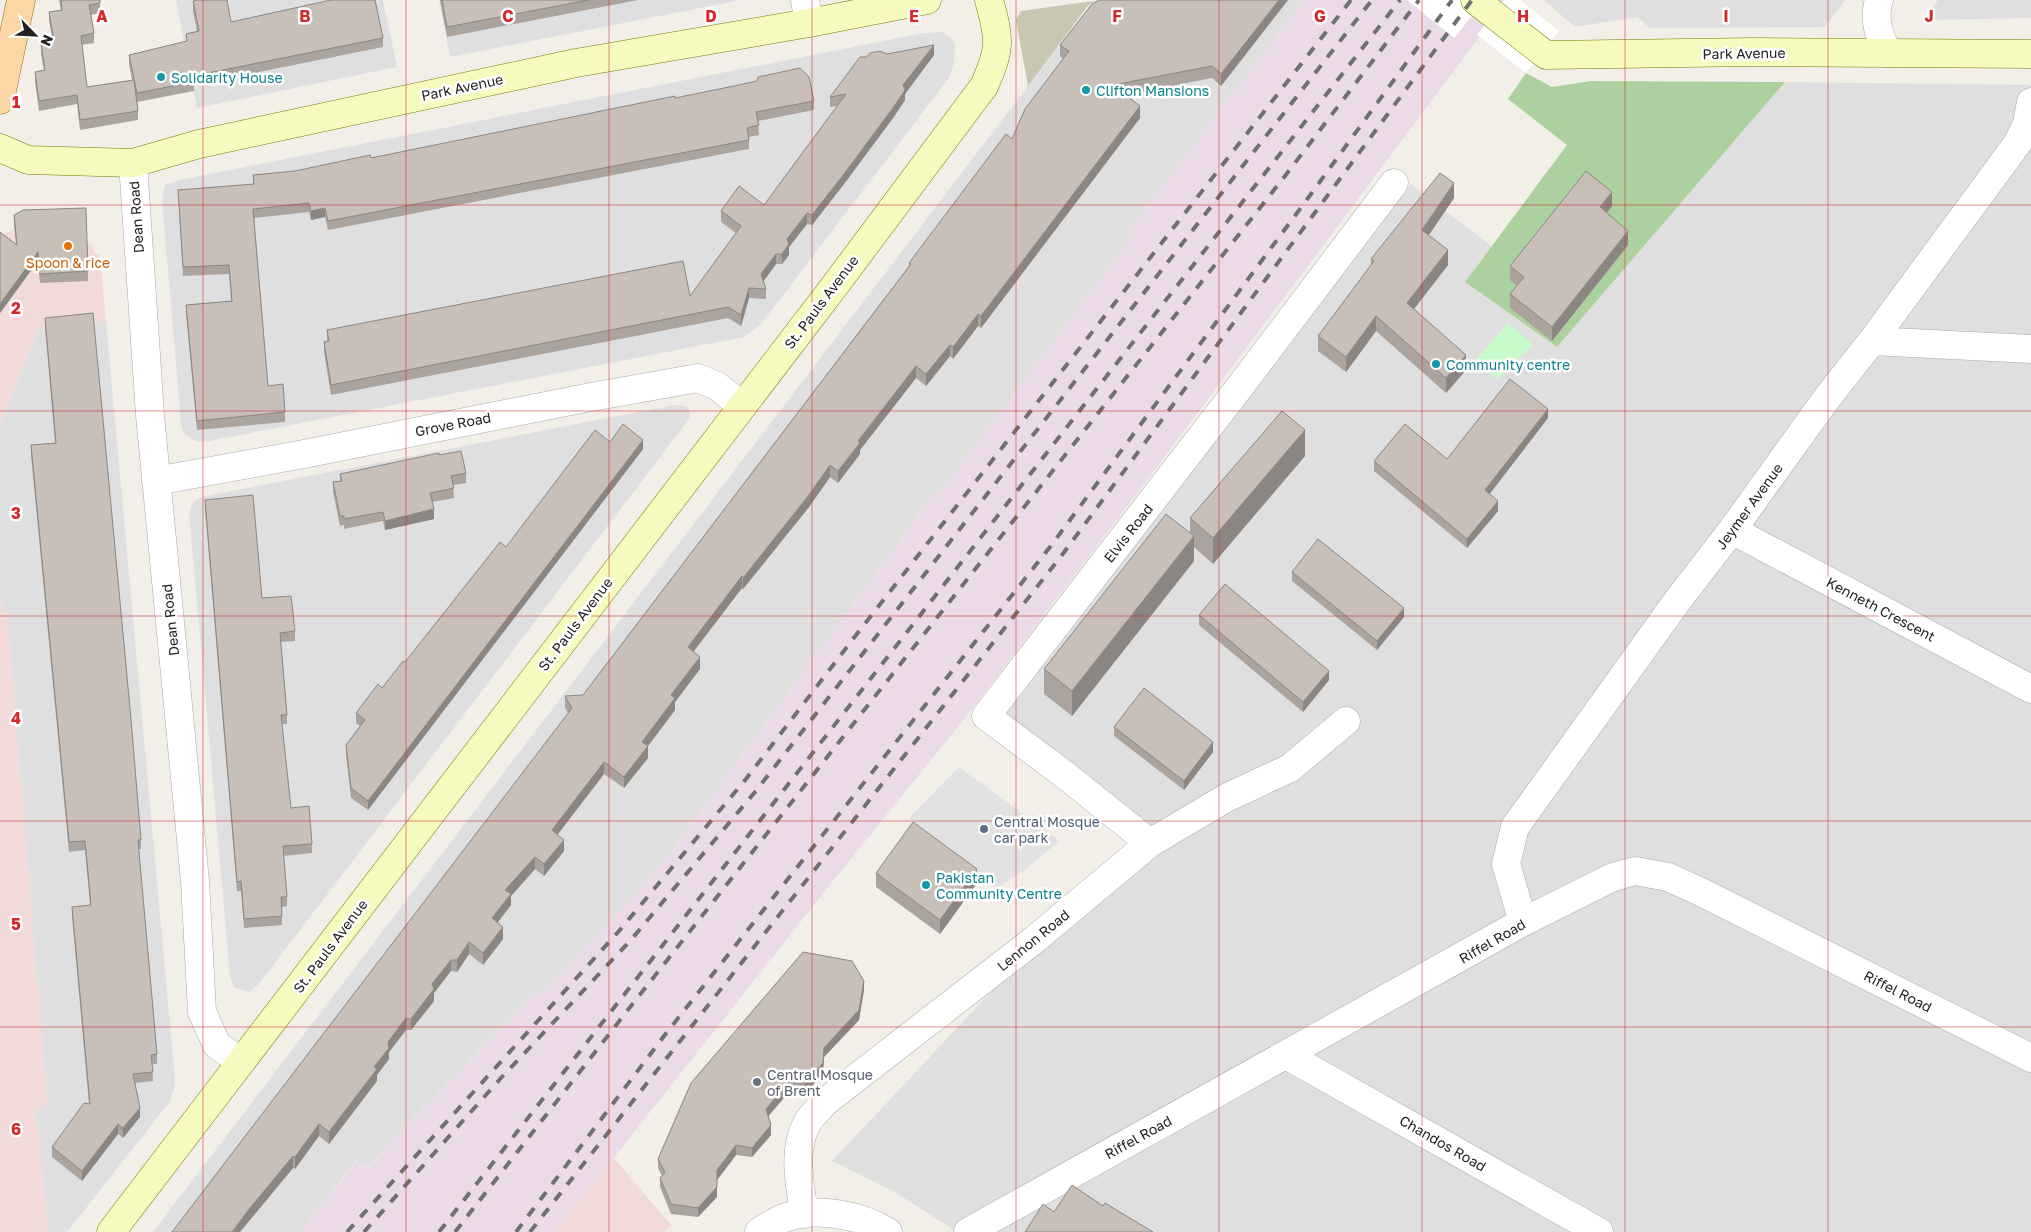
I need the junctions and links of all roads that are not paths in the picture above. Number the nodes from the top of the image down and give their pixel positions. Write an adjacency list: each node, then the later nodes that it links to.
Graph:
1 (21, 0): 9 (main road)
2 (927, 0): 6 (street, Park Avenue)
3 (989, 0): 16 (street, St. Pauls Avenue)
4 (1475, 0): 7 (street, Park Avenue)
5 (1879, 0): 7 (street)
6 (807, 12): 12 (street, Park Avenue)
7 (1888, 53): 8 (street, Park Avenue)
8 (2031, 54)
9 (0, 100)
10 (2031, 102): 14 (street, Jeymer Avenue)
11 (0, 148): 12 (street, Park Avenue)
12 (133, 163): 17 (street, Dean Road)
13 (1394, 183): 21 (street, Elvis Road)
14 (1872, 341): 15 (street); 18 (street, Jeymer Avenue)
15 (2031, 349)
16 (742, 406): 17 (street, Grove Road); 25 (street, St. Pauls Avenue)
17 (156, 481): 25 (street, Dean Road)
18 (1732, 530): 19 (street, Kenneth Crescent); 22 (street, Jeymer Avenue)
19 (2031, 689)
20 (1346, 721): 21 (street, Lennon Road)
21 (1150, 843): 26 (street, Lennon Road)
22 (1523, 922): 23 (street, Riffel Road); 24 (street, Riffel Road)
23 (1286, 1054): 30 (street, Riffel Road); 31 (street, Chandos Road)
24 (2031, 1058)
25 (241, 1062): 27 (street, St. Pauls Avenue)
26 (804, 1214): 28 (street); 29 (street)
27 (111, 1232)
28 (759, 1232)
29 (888, 1232)
30 (968, 1232)
31 (1599, 1232)

